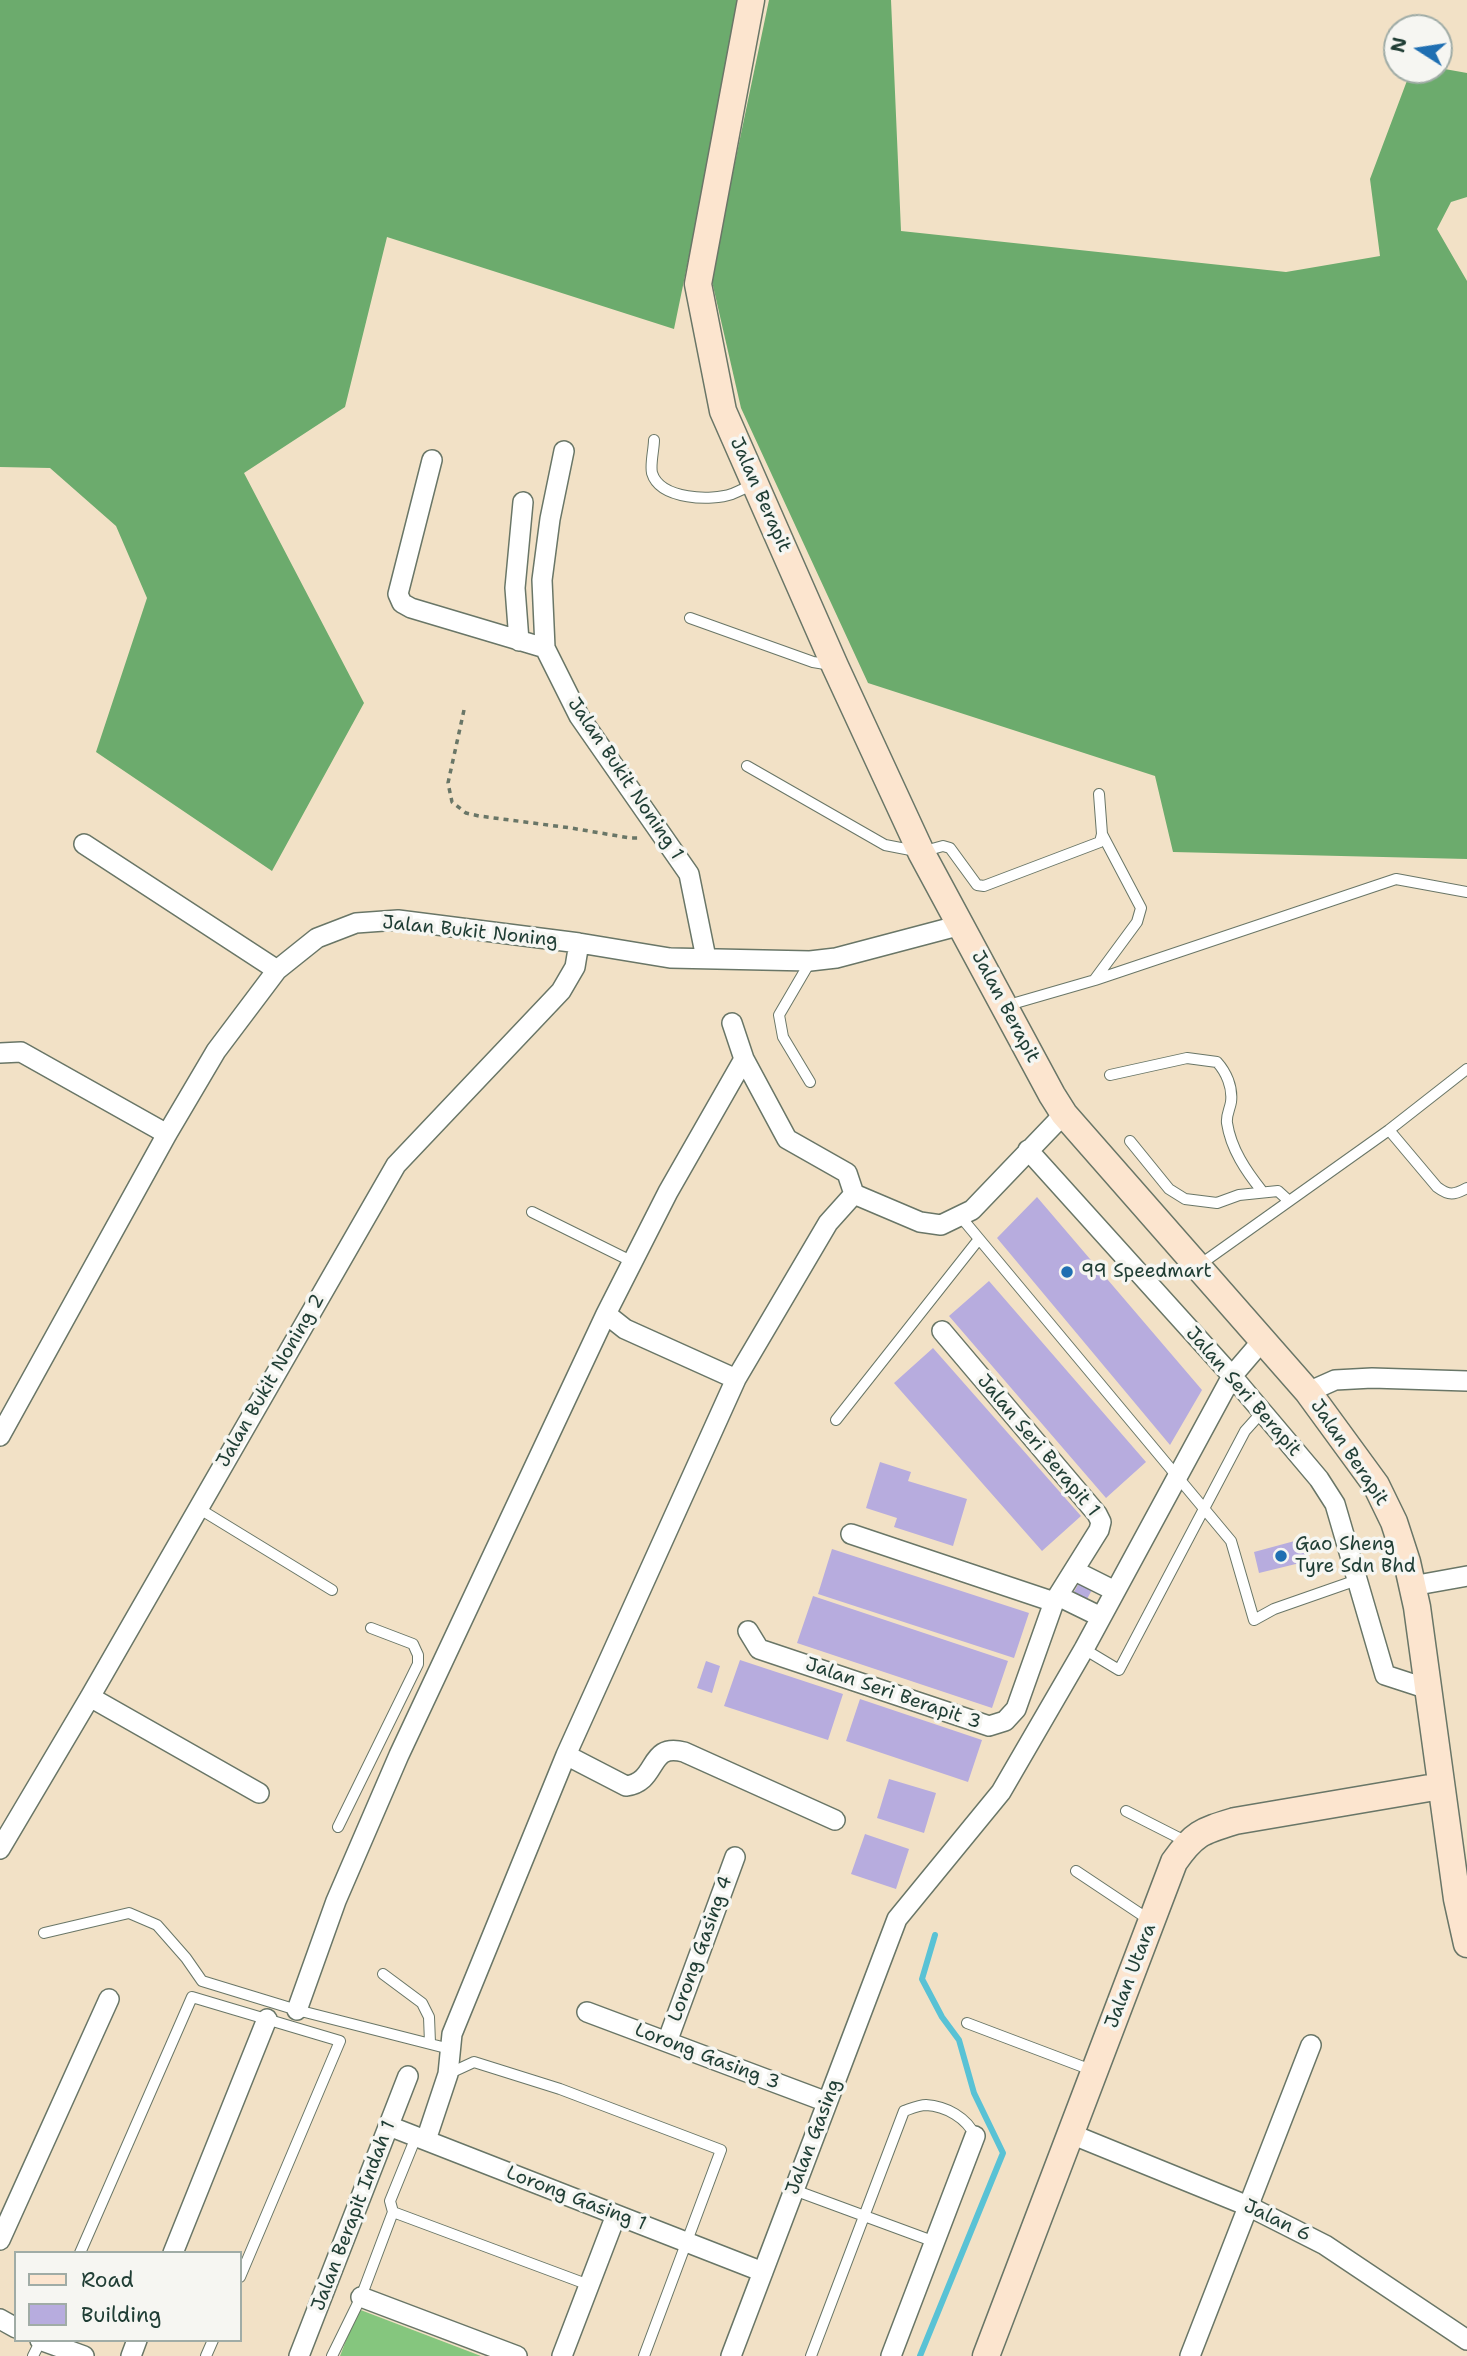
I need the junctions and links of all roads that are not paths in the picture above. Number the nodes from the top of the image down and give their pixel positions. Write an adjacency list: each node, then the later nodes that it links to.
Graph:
1 (751, 0): 5 (main road, Jalan Berapit)
2 (654, 440): 5 (lane)
3 (564, 451): 9 (street)
4 (432, 460): 8 (street)
5 (755, 484): 10 (main road, Jalan Berapit)
6 (523, 502): 8 (street)
7 (690, 618): 10 (lane)
8 (519, 641): 9 (street)
9 (545, 648): 19 (street, Jalan Bukit Noning 1)
10 (835, 666): 15 (main road, Jalan Berapit)
11 (747, 766): 15 (lane)
12 (1099, 794): 13 (lane)
13 (1102, 834): 15 (lane); 22 (lane)
14 (84, 844): 21 (street)
15 (921, 852): 17 (main road, Jalan Berapit)
16 (1467, 891): 22 (lane)
17 (961, 925): 20 (street, Jalan Bukit Noning); 23 (main road, Jalan Berapit)
18 (579, 943): 19 (street, Jalan Bukit Noning); 21 (street, Jalan Bukit Noning); 55 (street, Jalan Bukit Noning 2)
19 (706, 958): 20 (street, Jalan Bukit Noning)
20 (810, 961): 29 (lane)
21 (276, 970): 32 (street, Jalan Bukit Noning)
22 (1095, 980): 23 (lane)
23 (1005, 1006): 30 (main road, Jalan Berapit)
24 (732, 1023): 26 (street)
25 (0, 1053): 32 (street)
26 (744, 1059): 37 (street); 42 (street)
27 (1467, 1069): 31 (lane)
28 (1110, 1074): 36 (lane)
29 (810, 1082)
30 (1064, 1114): 34 (street); 43 (main road, Jalan Berapit)
31 (1389, 1130): 35 (lane); 38 (lane)
32 (167, 1134): 53 (street, Jalan Bukit Noning)
33 (1130, 1141): 36 (lane)
34 (1028, 1150): 40 (street); 47 (street, Jalan Seri Berapit)
35 (1467, 1188)
36 (1262, 1191): 38 (lane)
37 (854, 1194): 40 (street); 48 (street)
38 (1289, 1201): 43 (lane)
39 (531, 1212): 42 (lane)
40 (960, 1216): 41 (lane)
41 (979, 1239): 52 (lane); 54 (lane)
42 (631, 1261): 44 (street)
43 (1197, 1266): 46 (main road, Jalan Berapit)
44 (606, 1314): 48 (street); 72 (street)
45 (942, 1331): 58 (street, Jalan Seri Berapit 1)
46 (1262, 1341): 47 (street, Jalan Gasing); 50 (main road, Jalan Berapit)
47 (1232, 1376): 51 (street, Jalan Seri Berapit); 54 (street, Jalan Gasing)
48 (736, 1379): 73 (street)
49 (1467, 1381): 50 (street)
50 (1308, 1392): 61 (main road, Jalan Berapit)
51 (1262, 1412): 56 (lane); 60 (street, Jalan Seri Berapit)
52 (836, 1420)
53 (0, 1436)
54 (1177, 1476): 56 (lane); 63 (street, Jalan Gasing)
55 (198, 1508): 62 (lane); 70 (street, Jalan Bukit Noning 2)
56 (1204, 1509): 60 (lane); 68 (lane)
57 (851, 1534): 64 (street)
58 (1075, 1571): 63 (street); 64 (street, Jalan Seri Berapit 1)
59 (1467, 1576): 61 (street)
60 (1357, 1580): 69 (street, Jalan Seri Berapit)
61 (1412, 1586): 69 (main road, Jalan Berapit)
62 (332, 1590)
63 (1115, 1591): 65 (street, Jalan Gasing)
64 (1056, 1599): 65 (street); 67 (street, Jalan Seri Berapit 3)
65 (1101, 1617): 68 (street, Jalan Gasing)
66 (371, 1628): 71 (lane)
67 (748, 1630)
68 (1084, 1650): 99 (street, Jalan Gasing)
69 (1428, 1689): 74 (main road, Jalan Berapit)
70 (90, 1697): 75 (street); 80 (street, Jalan Bukit Noning 2)
71 (389, 1723): 72 (lane); 78 (lane)
72 (409, 1734): 88 (street)
73 (566, 1755): 77 (street); 95 (street)
74 (1441, 1786): 79 (main road); 85 (main road, Jalan Berapit)
75 (259, 1793)
76 (1126, 1811): 79 (lane)
77 (835, 1820)
78 (338, 1827)
79 (1187, 1843): 83 (main road, Jalan Utara)
80 (0, 1849)
81 (735, 1857): 92 (street, Lorong Gasing 4)
82 (1076, 1871): 83 (lane)
83 (1152, 1921): 96 (main road, Jalan Utara)
84 (44, 1933): 88 (lane)
85 (1467, 1944)
86 (383, 1974): 93 (lane)
87 (109, 1999): 109 (street)
88 (296, 2010): 93 (lane)
89 (587, 2012): 92 (street, Lorong Gasing 3)
90 (267, 2019): 112 (lane); 113 (street); 114 (lane)
91 (967, 2023): 96 (lane)
92 (667, 2042): 99 (street, Lorong Gasing 3)
93 (430, 2043): 95 (lane)
94 (1311, 2045): 105 (street)
95 (450, 2049): 97 (street)
96 (1094, 2072): 101 (main road, Jalan Utara)
97 (448, 2074): 103 (street); 111 (lane)
98 (408, 2076): 100 (street, Jalan Berapit Indah 1)
99 (827, 2102): 104 (street, Jalan Gasing)
100 (389, 2126): 103 (street, Lorong Gasing 1); 121 (street, Jalan Berapit Indah 1)
101 (1070, 2134): 105 (street, Jalan 6); 129 (main road, Jalan Utara)
102 (975, 2136): 108 (lane); 110 (street)
103 (421, 2139): 106 (lane); 107 (street, Lorong Gasing 1)
104 (794, 2190): 108 (lane); 115 (street, Jalan Gasing)
105 (1248, 2206): 118 (street, Jalan 6); 130 (street)
106 (393, 2212): 116 (lane); 117 (lane)
107 (616, 2215): 111 (street, Lorong Gasing 1); 116 (street)
108 (864, 2215): 110 (lane); 127 (lane)
109 (0, 2240)
110 (935, 2242): 128 (street)
111 (687, 2243): 115 (street, Lorong Gasing 1); 125 (lane)
112 (80, 2251)
113 (174, 2251)
114 (242, 2272)
115 (763, 2272): 126 (street, Jalan Gasing)
116 (589, 2285): 124 (street)
117 (361, 2297): 122 (lane); 123 (street)
118 (1467, 2340)
119 (46, 2342): 120 (street)
120 (84, 2356)
121 (299, 2356)
122 (332, 2356)
123 (517, 2356)
124 (562, 2356)
125 (644, 2356)
126 (731, 2356)
127 (811, 2356)
128 (891, 2356)
129 (986, 2356)
130 (1190, 2356)

